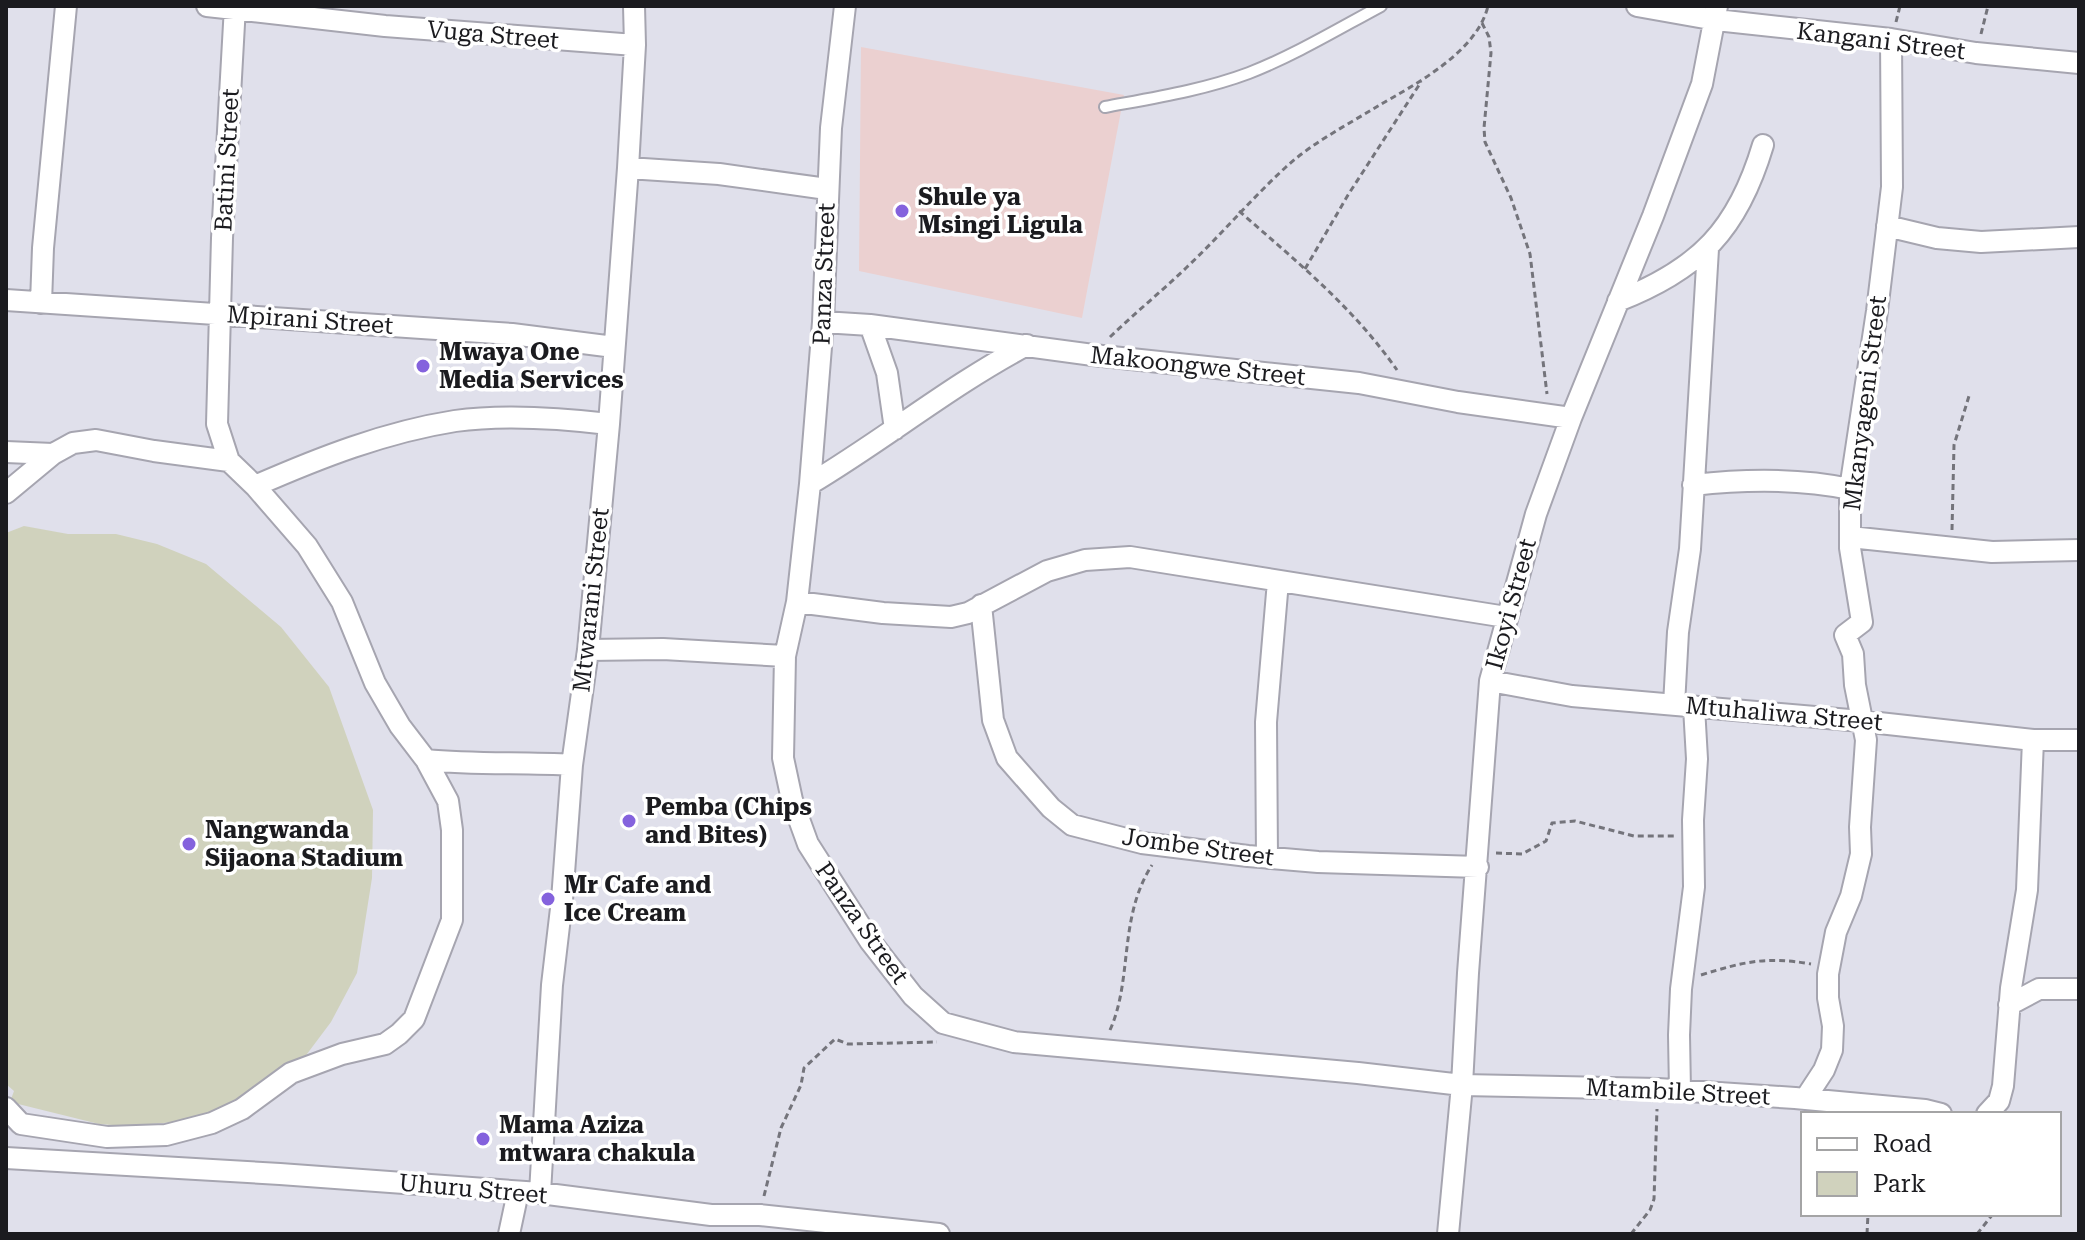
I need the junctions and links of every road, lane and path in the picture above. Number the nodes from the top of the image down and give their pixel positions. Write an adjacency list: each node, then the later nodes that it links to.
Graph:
1 (66, 6): 28 (street)
2 (207, 6): 9 (street, Vuga Street)
3 (634, 6): 13 (street, Mtwarani Street)
4 (845, 6): 20 (street, Panza Street)
5 (1381, 6): 17 (lane)
6 (1488, 6): 11 (path)
7 (1637, 6): 10 (street, Kangani Street)
8 (1988, 6): 14 (path)
9 (235, 8): 13 (street, Vuga Street); 29 (street, Batini Street)
10 (1716, 13): 12 (street, Kangani Street); 27 (street, Ikoyi Street)
11 (1482, 23): 16 (path); 37 (path)
12 (1891, 39): 14 (street, Kangani Street); 22 (street, Mkanyageni Street)
13 (635, 45): 19 (street, Mtwarani Street)
14 (1976, 53): 15 (street, Kangani Street)
15 (2079, 63)
16 (1423, 78): 21 (path); 25 (path)
17 (1105, 107)
18 (1763, 145): 24 (street)
19 (628, 168): 20 (street); 33 (street, Mtwarani Street)
20 (827, 189): 30 (street, Panza Street)
21 (1239, 211): 25 (path); 34 (path)
22 (1887, 226): 23 (street); 46 (street, Mkanyageni Street)
23 (2079, 237)
24 (1708, 249): 27 (street); 44 (street)
25 (1305, 269): 35 (path)
26 (6, 300): 28 (street, Mpirani Street)
27 (1618, 301): 37 (street, Ikoyi Street)
28 (41, 303): 29 (street, Mpirani Street)
29 (219, 314): 33 (street, Mpirani Street); 42 (street, Batini Street)
30 (823, 322): 31 (street, Makoongwe Street); 43 (street, Panza Street)
31 (870, 325): 32 (street, Makoongwe Street); 39 (street)
32 (1027, 345): 34 (street, Makoongwe Street); 39 (street)
33 (614, 347): 38 (street, Mtwarani Street)
34 (1093, 355): 35 (street, Makoongwe Street)
35 (1413, 393): 37 (street, Makoongwe Street)
36 (1969, 396): 49 (path)
37 (1560, 416): 54 (street, Ikoyi Street)
38 (609, 424): 45 (street); 55 (street, Mtwarani Street)
39 (895, 429): 43 (street)
40 (6, 452): 41 (street)
41 (53, 454): 42 (street); 47 (street)
42 (229, 461): 45 (street)
43 (810, 484): 52 (street, Panza Street)
44 (1693, 485): 46 (street); 58 (street)
45 (255, 486): 62 (street)
46 (1850, 489): 48 (street, Mkanyageni Street)
47 (6, 493)
48 (1850, 537): 49 (street, Mkanyageni Street); 59 (street)
49 (1952, 549): 50 (street, Mkanyageni Street)
50 (2079, 550)
51 (1278, 581): 53 (street); 54 (street); 66 (street)
52 (797, 602): 53 (street); 56 (street, Panza Street)
53 (981, 605): 65 (street, Jombe Street)
54 (1506, 617): 57 (street, Ikoyi Street)
55 (588, 650): 56 (street); 63 (street, Mtwarani Street)
56 (785, 656): 73 (street, Panza Street)
57 (1490, 681): 58 (street, Mtuhaliwa Street); 67 (street, Ikoyi Street)
58 (1684, 706): 59 (street, Mtuhaliwa Street); 64 (street)
59 (1861, 721): 60 (street, Mtuhaliwa Street); 68 (street)
60 (2033, 740): 61 (street, Mtuhaliwa Street); 71 (street)
61 (2079, 740)
62 (426, 760): 63 (street); 78 (street)
63 (572, 765): 83 (street, Mtwarani Street)
64 (1694, 834): 67 (path); 69 (street)
65 (1166, 846): 66 (street, Jombe Street); 73 (path)
66 (1267, 858): 67 (street, Jombe Street)
67 (1478, 859): 74 (street, Ikoyi Street)
68 (1829, 967): 69 (path); 77 (street)
69 (1681, 989): 76 (street)
70 (2079, 989): 71 (street)
71 (2009, 1005): 80 (street)
72 (938, 1042): 84 (path)
73 (1096, 1051): 74 (street, Panza Street)
74 (1462, 1085): 75 (street, Mtambile Street); 89 (street, Ikoyi Street)
75 (1658, 1089): 76 (street, Mtambile Street); 90 (path)
76 (1680, 1091): 77 (street, Mtambile Street)
77 (1805, 1099): 79 (street, Mtambile Street)
78 (6, 1108)
79 (1933, 1112)
80 (1989, 1112)
81 (6, 1158): 82 (street, Uhuru Street)
82 (518, 1192): 83 (street, Uhuru Street); 87 (street)
83 (540, 1193): 86 (street, Uhuru Street)
84 (760, 1215): 86 (street, Uhuru Street); 88 (street, Uhuru Street)
85 (1991, 1216): 91 (path)
86 (710, 1224)
87 (509, 1234)
88 (939, 1234)
89 (1448, 1234)
90 (1631, 1234)
91 (1977, 1234)

